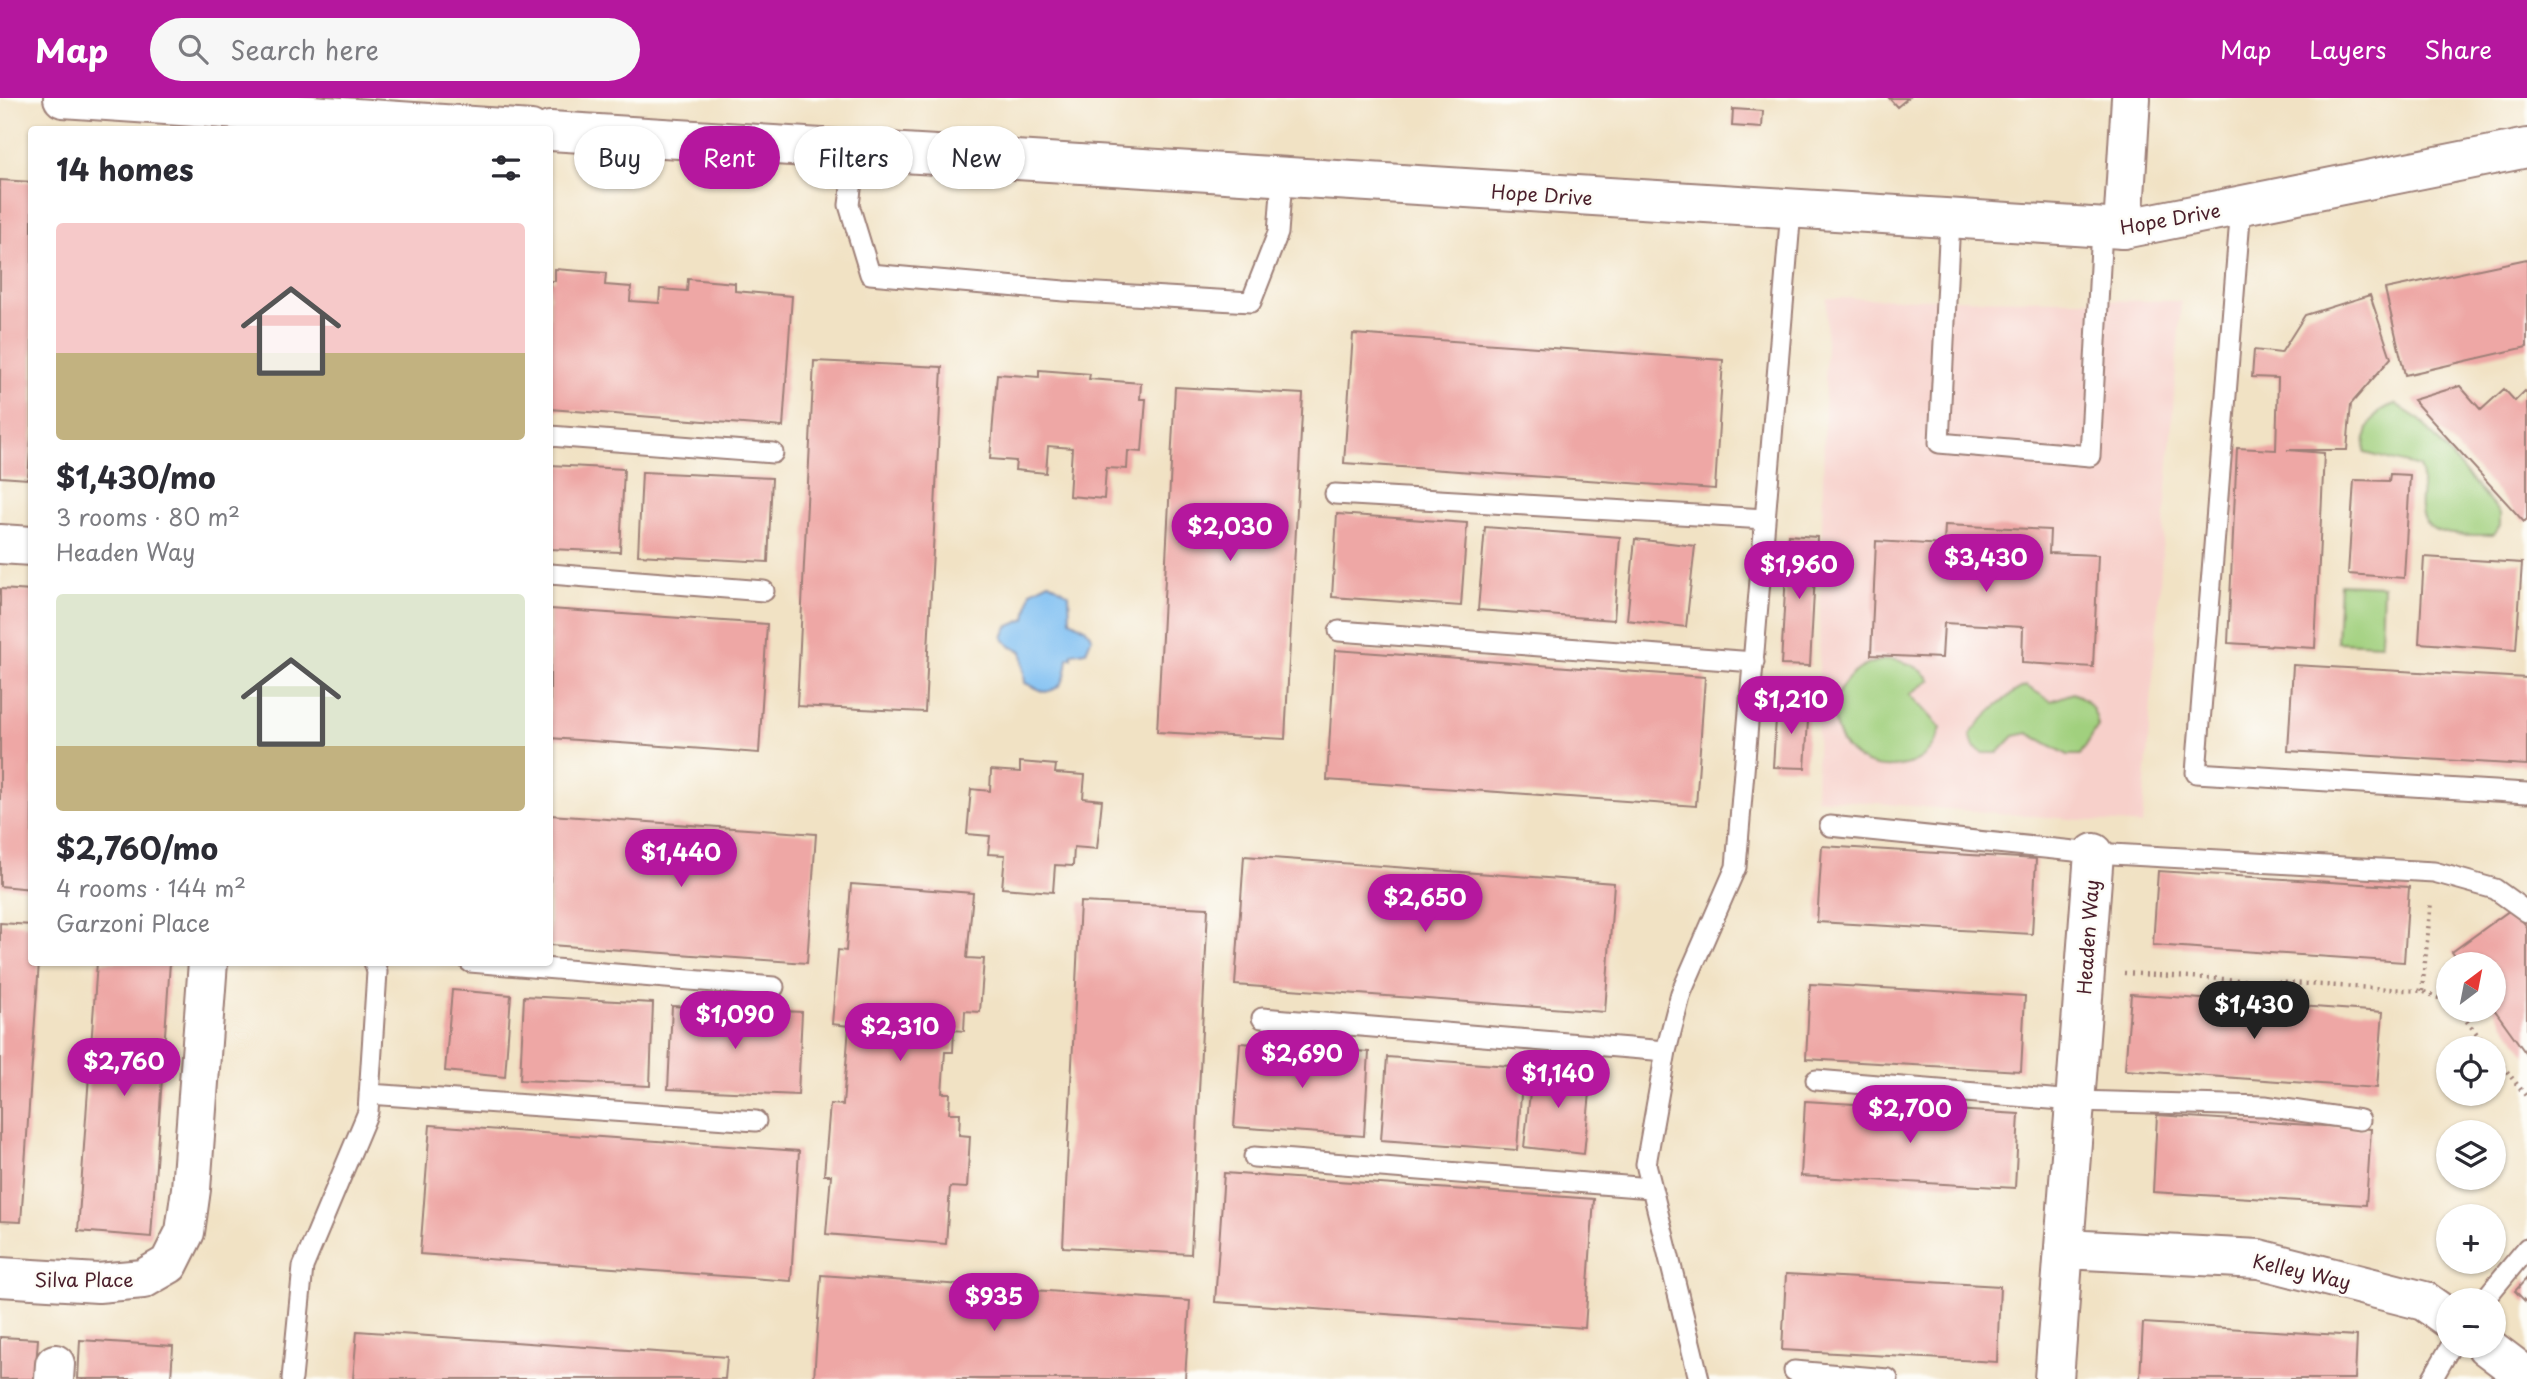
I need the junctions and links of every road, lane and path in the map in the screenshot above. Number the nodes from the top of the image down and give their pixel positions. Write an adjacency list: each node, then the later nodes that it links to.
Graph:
1 (63, 98): 3 (street)
2 (2130, 98): 14 (street)
3 (368, 124): 4 (street)
4 (422, 126)
5 (553, 131): 6 (street, Hope Drive)
6 (794, 146)
7 (2527, 148): 11 (street, Hope Drive)
8 (913, 154): 9 (street, Hope Drive)
9 (1282, 178): 10 (lane); 12 (street, Hope Drive)
10 (851, 189)
11 (2241, 206): 14 (street, Hope Drive); 25 (lane)
12 (1791, 210): 13 (street, Hope Drive); 18 (lane)
13 (1950, 220): 14 (street, Hope Drive); 14 (lane)
14 (2112, 228)
15 (553, 436): 16 (lane)
16 (773, 453)
17 (1335, 494): 18 (lane)
18 (1765, 519): 24 (lane)
19 (0, 544): 20 (street)
20 (28, 545)
21 (553, 574): 22 (lane)
22 (764, 591)
23 (1339, 631): 24 (lane)
24 (1754, 662): 40 (lane)
25 (2527, 793)
26 (1830, 826): 27 (lane)
27 (2094, 853): 28 (lane, Headen Way); 33 (street, Headen Way)
28 (2434, 872): 29 (lane, Headen Way); 35 (path)
29 (2527, 912)
30 (208, 966): 52 (street, Silva Place)
31 (375, 966): 43 (lane)
32 (519, 966): 34 (lane)
33 (2085, 971): 35 (path); 45 (street, Headen Way)
34 (774, 987)
35 (2422, 991): 36 (path)
36 (2436, 997)
37 (1262, 1018): 40 (lane)
38 (2467, 1022): 39 (path)
39 (2479, 1036)
40 (1666, 1051): 49 (lane)
41 (2506, 1070): 44 (path)
42 (1816, 1080): 45 (lane)
43 (369, 1094): 47 (lane); 59 (lane)
44 (2527, 1097)
45 (2075, 1101): 46 (lane); 51 (street, Headen Way)
46 (2360, 1120)
47 (756, 1121)
48 (1254, 1157): 49 (lane)
49 (1651, 1188): 60 (lane)
50 (2527, 1248): 53 (lane)
51 (2065, 1250): 54 (street, Kelley Way); 62 (street, Headen Way)
52 (0, 1277)
53 (2494, 1288)
54 (2436, 1310)
55 (2444, 1358): 63 (lane)
56 (2502, 1358): 58 (street)
57 (1794, 1371): 61 (lane)
58 (2527, 1377)
59 (292, 1379)
60 (1699, 1379)
61 (1888, 1379)
62 (2054, 1379)
63 (2432, 1379)

